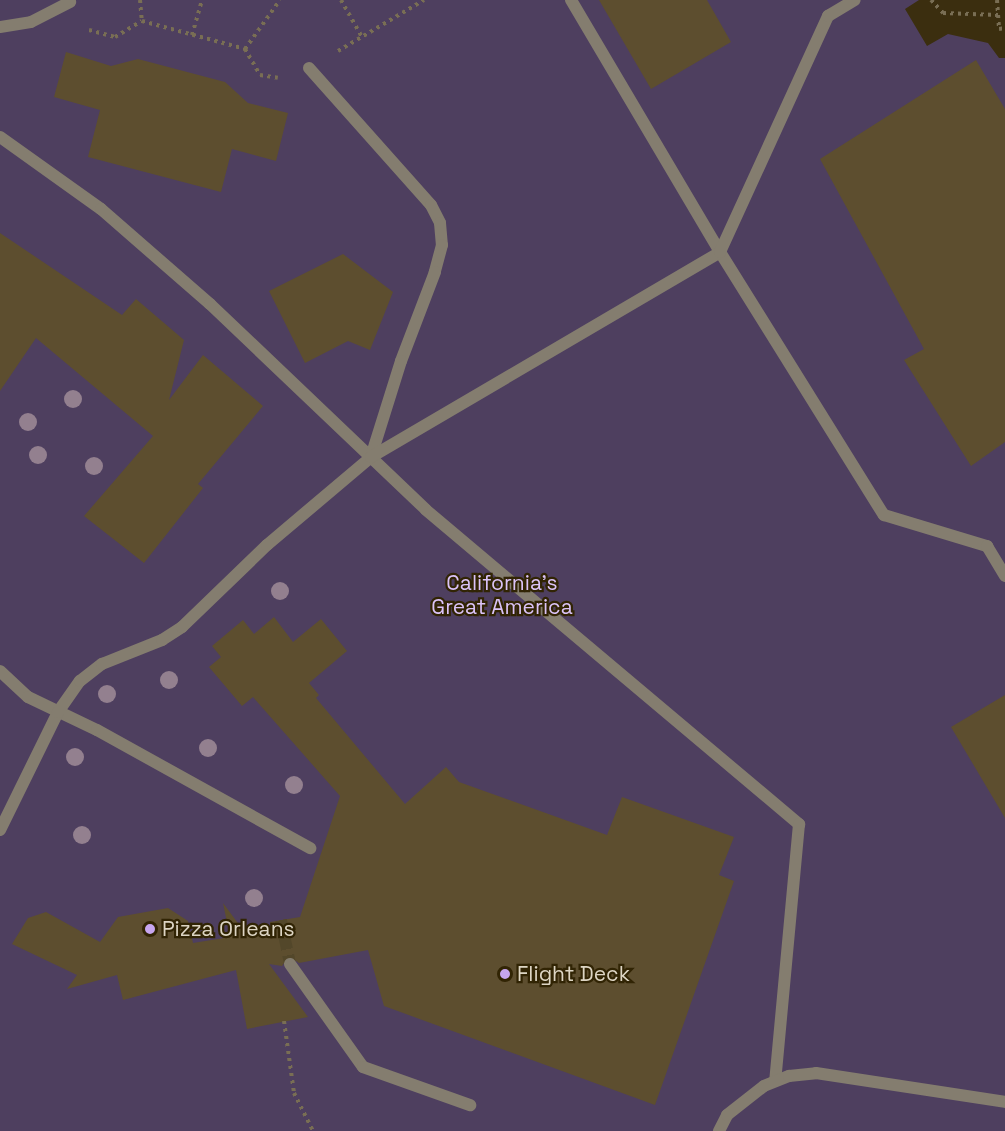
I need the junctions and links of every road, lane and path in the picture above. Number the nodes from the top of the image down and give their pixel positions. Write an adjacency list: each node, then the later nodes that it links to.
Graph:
1 (140, 0): 12 (path)
2 (202, 0): 16 (path)
3 (280, 0): 18 (path)
4 (341, 0): 17 (path)
5 (424, 0): 17 (path)
6 (571, 0): 21 (street)
7 (855, 0): 21 (street)
8 (931, 0): 11 (path)
9 (997, 0): 11 (path)
10 (70, 2): 13 (street)
11 (998, 15): 15 (path)
12 (142, 21): 14 (path); 16 (path)
13 (0, 27)
14 (85, 28)
15 (1005, 28)
16 (192, 35): 18 (path)
17 (362, 37): 19 (path)
18 (246, 49): 19 (path)
19 (309, 68): 22 (street)
20 (0, 137): 22 (street)
21 (720, 252): 22 (street); 23 (street)
22 (371, 457): 25 (street); 30 (street)
23 (1005, 576)
24 (0, 671): 25 (street)
25 (58, 712): 26 (street); 27 (street)
26 (0, 830)
27 (310, 848)
28 (290, 964): 32 (street)
29 (284, 1022): 33 (path)
30 (775, 1082): 31 (street); 34 (street)
31 (1005, 1102)
32 (470, 1105)
33 (313, 1131)
34 (720, 1131)

